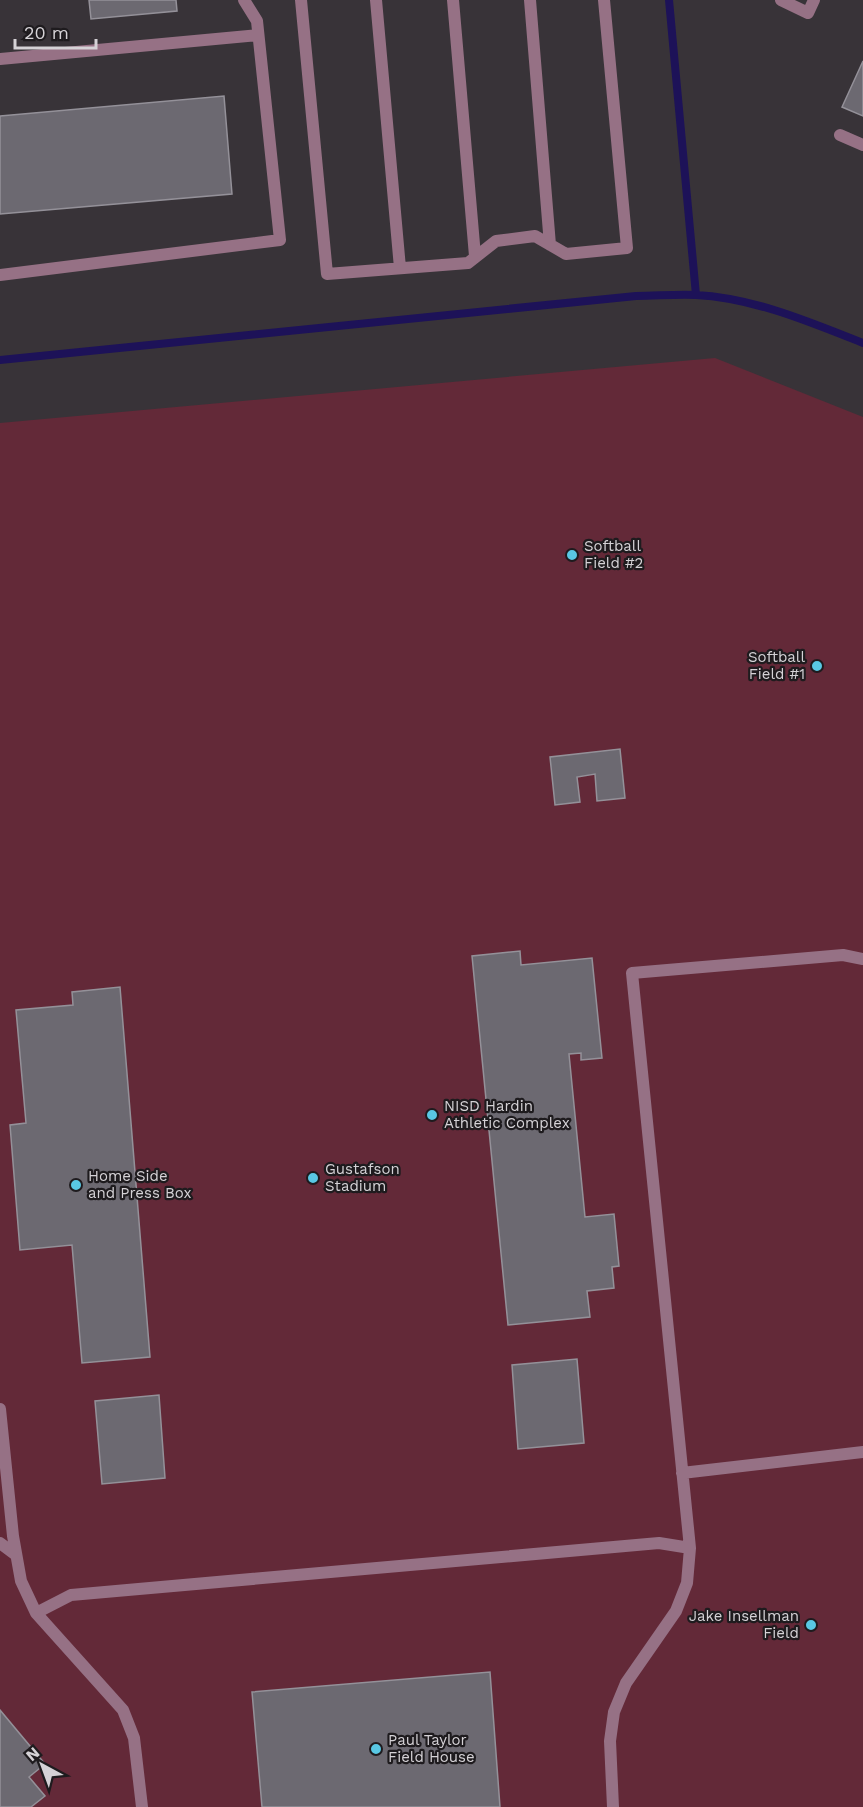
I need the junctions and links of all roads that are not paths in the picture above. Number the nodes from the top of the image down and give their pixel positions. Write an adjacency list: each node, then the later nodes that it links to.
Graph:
1 (244, 0): 9 (lane)
2 (301, 0): 15 (lane)
3 (376, 0): 15 (lane)
4 (453, 0): 14 (lane)
5 (530, 0): 13 (lane)
6 (604, 0): 13 (lane)
7 (781, 0): 8 (lane)
8 (814, 0)
9 (258, 35): 10 (lane); 16 (lane)
10 (0, 59)
11 (840, 135): 12 (lane)
12 (863, 145)
13 (550, 245): 14 (lane)
14 (476, 256): 15 (lane)
15 (400, 268)
16 (0, 275)
17 (863, 959): 20 (lane)
18 (0, 1409): 23 (lane)
19 (863, 1452): 20 (lane)
20 (682, 1473): 22 (lane)
21 (0, 1543): 23 (lane)
22 (690, 1548): 24 (lane); 26 (lane)
23 (16, 1555): 24 (lane)
24 (36, 1613): 25 (lane)
25 (142, 1807)
26 (613, 1807)

